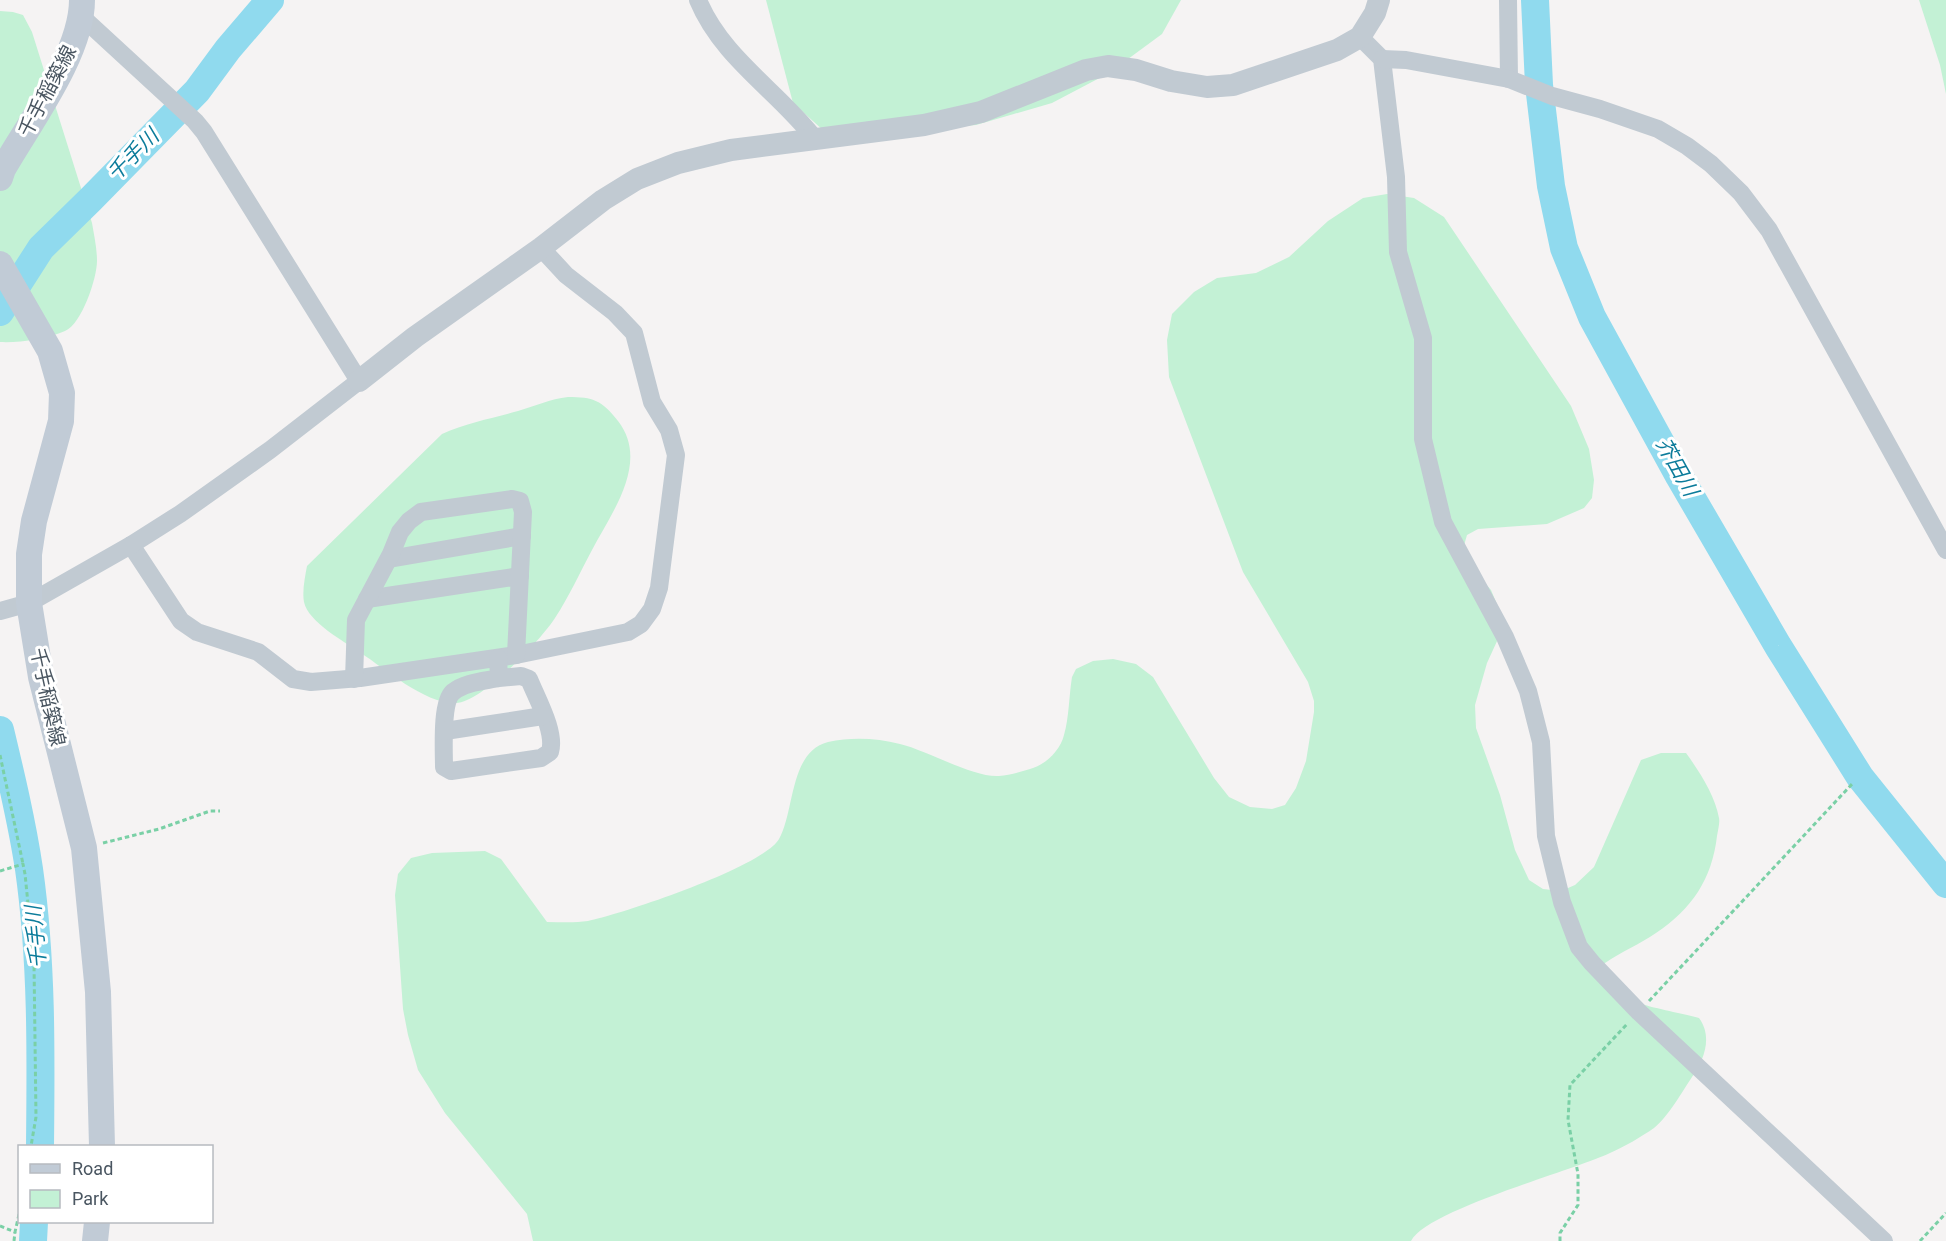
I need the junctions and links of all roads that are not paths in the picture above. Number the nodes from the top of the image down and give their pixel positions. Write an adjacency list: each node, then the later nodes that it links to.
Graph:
1 (698, 0): 8 (street)
2 (1379, 0): 5 (street)
3 (1508, 0): 7 (street)
4 (82, 9): 9 (main road, 千手稲築線); 12 (street)
5 (1360, 37): 6 (street); 8 (street)
6 (1383, 59): 7 (street); 29 (street)
7 (1509, 79): 15 (street)
8 (815, 139): 10 (street)
9 (0, 178)
10 (541, 248): 12 (street); 21 (street)
11 (3, 270): 19 (main road, 千手稲築線)
12 (359, 381): 14 (street)
13 (522, 536): 16 (street); 16 (street); 17 (street)
14 (131, 546): 19 (street); 23 (street)
15 (1946, 550)
16 (389, 559): 18 (street)
17 (520, 576): 18 (street); 21 (street)
18 (367, 598): 23 (street)
19 (24, 605): 20 (street); 26 (main road, 千手稲築線)
20 (0, 611)
21 (507, 657): 22 (street); 23 (street)
22 (499, 678): 24 (street); 25 (street)
23 (354, 679)
24 (543, 716): 25 (street); 25 (street)
25 (445, 731)
26 (102, 1145)
27 (97, 1223): 28 (main road)
28 (95, 1241)
29 (1884, 1241)

